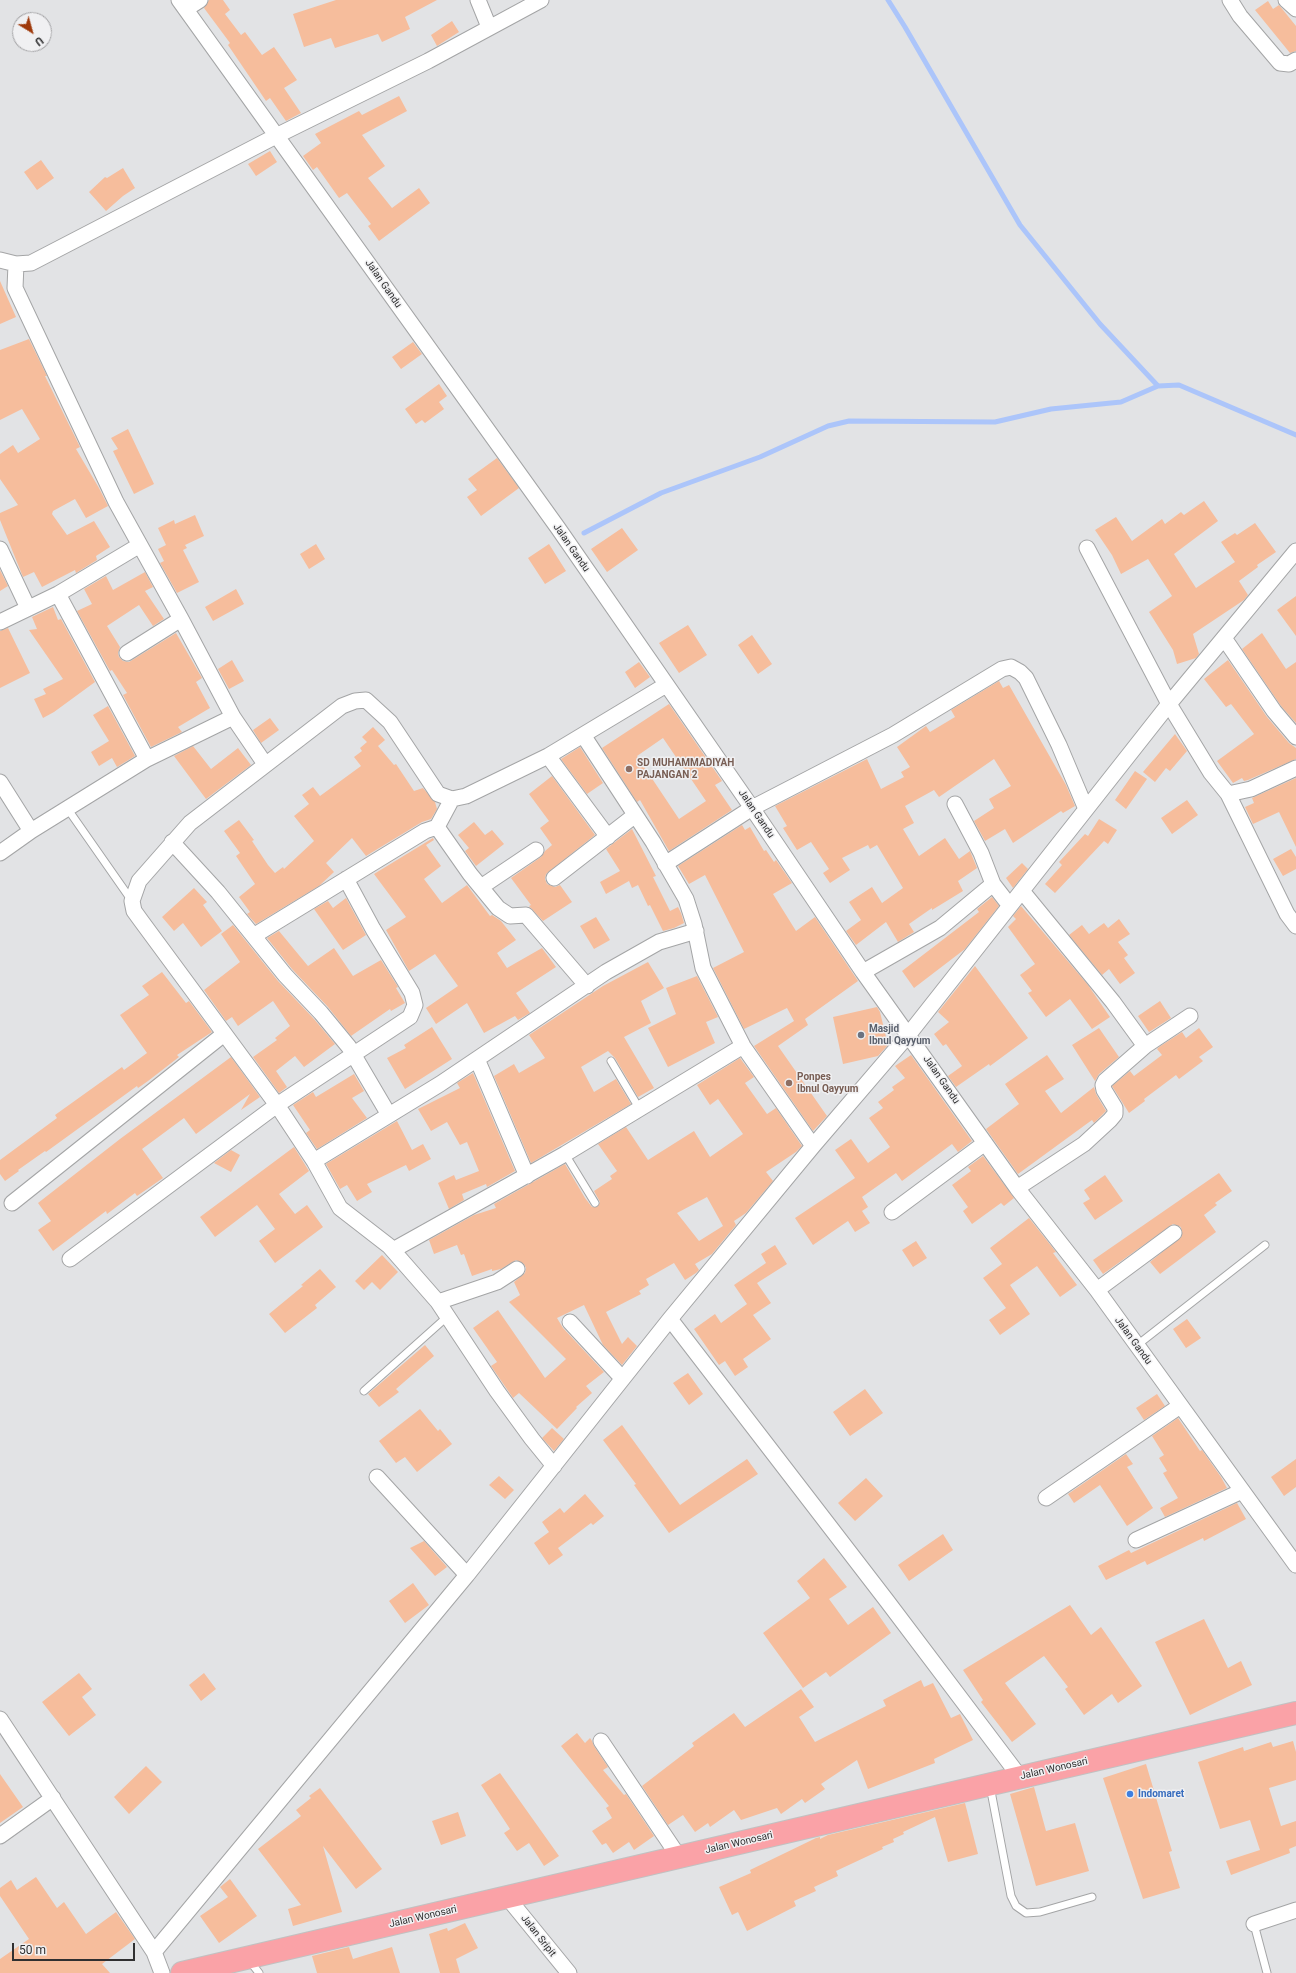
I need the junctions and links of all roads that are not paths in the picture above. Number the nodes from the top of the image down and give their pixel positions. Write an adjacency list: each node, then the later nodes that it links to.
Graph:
1 (200, 0): 6 (street)
2 (478, 0): 8 (street)
3 (541, 0): 8 (street)
4 (1230, 0): 9 (street)
5 (1286, 0): 7 (street)
6 (183, 4): 10 (street, Jalan Gandu)
7 (1296, 8)
8 (488, 27): 10 (street)
9 (1296, 60)
10 (278, 135): 12 (street); 23 (street, Jalan Gandu)
11 (0, 260): 12 (street)
12 (16, 264): 13 (street)
13 (140, 545): 17 (street); 19 (street)
14 (1086, 548): 24 (street)
15 (0, 549): 18 (street)
16 (1296, 551): 21 (street)
17 (58, 594): 18 (street); 29 (street)
18 (28, 608): 20 (street)
19 (181, 619): 22 (street); 25 (street)
20 (0, 622)
21 (1224, 638): 24 (street); 27 (street)
22 (127, 653)
23 (666, 685): 26 (street); 37 (street, Jalan Gandu)
24 (1169, 704): 33 (street); 38 (street)
25 (232, 717): 29 (street); 30 (street)
26 (583, 735): 28 (street); 39 (street)
27 (1296, 738)
28 (548, 756): 34 (street); 42 (street)
29 (147, 759): 36 (street)
30 (265, 764): 34 (street); 43 (street)
31 (1296, 768): 33 (street)
32 (0, 782): 41 (street)
33 (1228, 794): 54 (street)
34 (452, 799): 40 (street)
35 (955, 804): 49 (street)
36 (68, 808): 41 (street); 52 (lane)
37 (752, 808): 38 (street); 46 (street); 57 (street, Jalan Gandu)
38 (1086, 809): 51 (street)
39 (634, 816): 42 (street); 46 (street)
40 (437, 827): 48 (street); 50 (street)
41 (32, 831): 45 (street)
42 (608, 837): 47 (street)
43 (172, 842): 52 (street); 56 (street)
44 (536, 850): 50 (street)
45 (0, 853)
46 (666, 864): 55 (street)
47 (554, 878)
48 (346, 879): 56 (street); 64 (street)
49 (993, 884): 53 (street); 57 (street)
50 (481, 887): 58 (street)
51 (1022, 891): 53 (street); 63 (street)
52 (132, 901): 60 (street)
53 (1010, 906): 61 (street)
54 (1296, 926)
55 (696, 931): 58 (street); 62 (street)
56 (255, 935): 64 (street)
57 (863, 972): 61 (street, Jalan Gandu)
58 (587, 986): 65 (street)
59 (1190, 1016): 63 (street)
60 (224, 1034): 67 (street); 76 (street)
61 (909, 1034): 70 (street, Jalan Gandu); 71 (street)
62 (743, 1046): 68 (street); 71 (street)
63 (1145, 1046): 75 (street)
64 (353, 1053): 67 (street); 69 (street)
65 (477, 1059): 69 (street); 74 (street)
66 (611, 1061): 68 (lane)
67 (277, 1105): 73 (street); 82 (street)
68 (639, 1108): 72 (street)
69 (389, 1115): 73 (street)
70 (985, 1143): 75 (street, Jalan Gandu); 78 (street)
71 (813, 1146): 87 (street)
72 (566, 1154): 74 (street); 77 (lane)
73 (314, 1161): 81 (street)
74 (527, 1176): 81 (street)
75 (1018, 1188): 84 (street, Jalan Gandu)
76 (12, 1203)
77 (595, 1203)
78 (892, 1212)
79 (1174, 1232): 84 (street)
80 (1265, 1245): 89 (lane)
81 (393, 1250): 85 (street)
82 (70, 1259)
83 (517, 1269): 85 (street)
84 (1097, 1290): 89 (street, Jalan Gandu)
85 (438, 1302): 86 (street)
86 (448, 1316): 91 (lane); 93 (street)
87 (670, 1319): 90 (street); 103 (street)
88 (570, 1322): 90 (street)
89 (1136, 1346): 92 (street, Jalan Gandu)
90 (622, 1378): 93 (street)
91 (364, 1391)
92 (1180, 1406): 95 (street, Jalan Gandu); 96 (street)
93 (554, 1466): 99 (street)
94 (377, 1477): 99 (street)
95 (1242, 1491): 97 (street); 98 (street, Jalan Gandu)
96 (1046, 1498)
97 (1136, 1540)
98 (1296, 1565)
99 (468, 1575): 112 (street)
100 (1296, 1713): 103 (highway, Jalan Wonosari)
101 (0, 1719): 105 (street)
102 (601, 1741): 107 (street)
103 (1020, 1777): 104 (highway, Jalan Wonosari)
104 (990, 1784): 107 (highway, Jalan Wonosari); 108 (lane)
105 (53, 1798): 106 (street); 112 (street)
106 (0, 1836)
107 (679, 1857): 109 (highway, Jalan Wonosari)
108 (1092, 1896)
109 (508, 1897): 113 (highway, Jalan Wonosari); 117 (street, Jalan Sripit)
110 (1296, 1910): 111 (street)
111 (1254, 1924): 118 (lane)
112 (154, 1952): 115 (street)
113 (254, 1965): 114 (highway, Jalan Wonosari)
114 (210, 1970): 116 (highway, Jalan Wonosari)
115 (162, 1973)
116 (182, 1973)
117 (569, 1973)
118 (1267, 1973)

